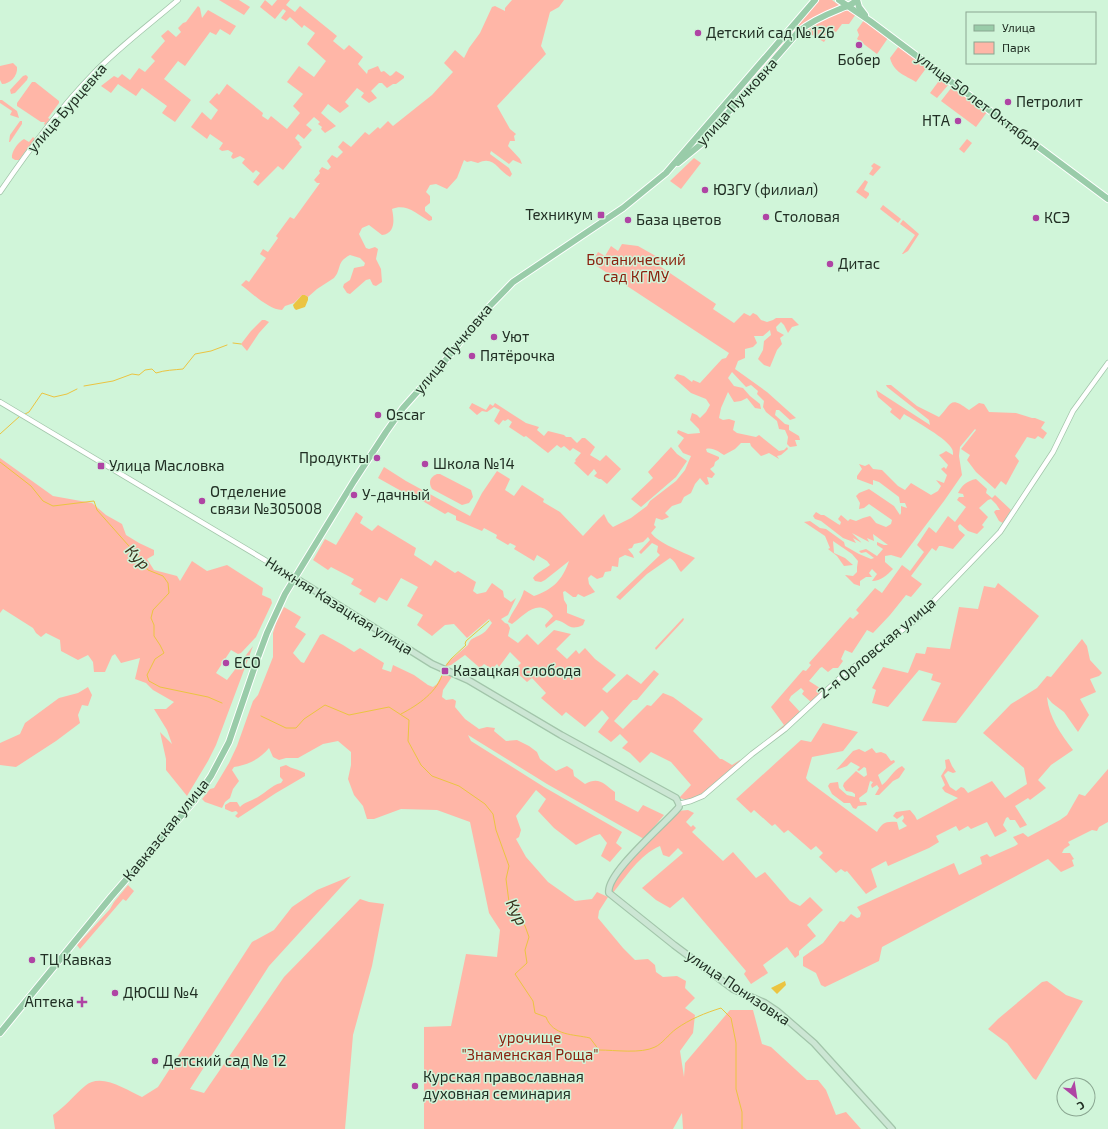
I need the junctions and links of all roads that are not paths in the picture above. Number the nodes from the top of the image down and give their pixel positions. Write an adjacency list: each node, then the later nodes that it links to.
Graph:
1 (178, 0): 10 (street, улица Бурцевка)
2 (815, 0): 7 (main road, улица Пучковка)
3 (839, 0): 5 (main road, улица 50 лет Октября)
4 (856, 0): 5 (main road, улица Пучковка); 6 (main road)
5 (847, 6): 6 (main road, улица 50 лет Октября); 8 (main road, улица Пучковка)
6 (870, 21): 11 (main road, улица 50 лет Октября)
7 (730, 99): 8 (main road); 9 (main road, улица Пучковка)
8 (736, 104): 9 (main road, улица Пучковка)
9 (666, 173): 14 (main road, улица Пучковка)
10 (0, 192)
11 (1108, 199)
12 (1108, 363): 15 (street, 2-я Орловская улица)
13 (0, 402): 14 (street, Нижняя Казацкая улица)
14 (296, 578): 15 (main road, Нижняя Казацкая улица); 16 (main road, Кавказская улица)
15 (679, 804): 17 (main road, улица Понизовка)
16 (0, 1033)
17 (892, 1129)

